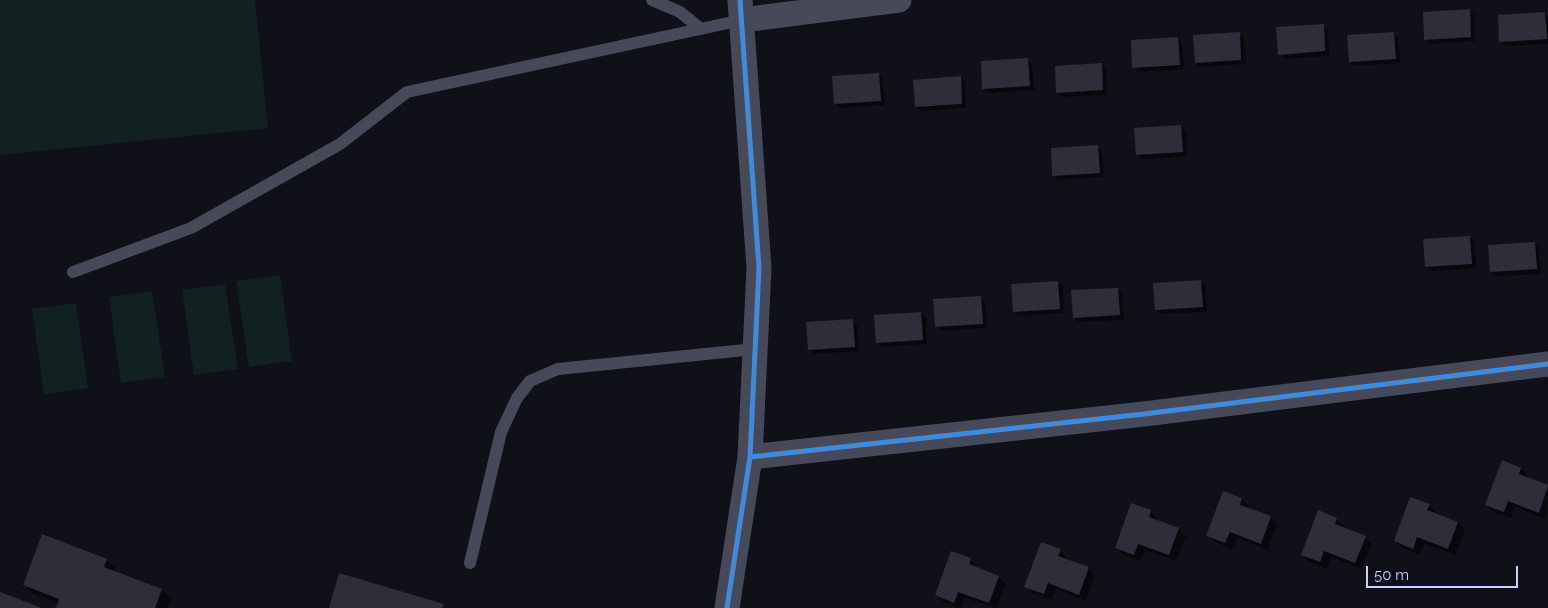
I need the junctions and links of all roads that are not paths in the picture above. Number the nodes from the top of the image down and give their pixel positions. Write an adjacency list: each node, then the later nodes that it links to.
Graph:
1 (652, 0): 4 (lane)
2 (899, 0): 3 (street)
3 (741, 10): 4 (lane); 6 (street)
4 (701, 29): 5 (lane)
5 (74, 272)
6 (755, 350): 8 (street); 9 (lane)
7 (1548, 364): 8 (street)
8 (750, 457): 10 (street)
9 (470, 563)
10 (727, 608)

